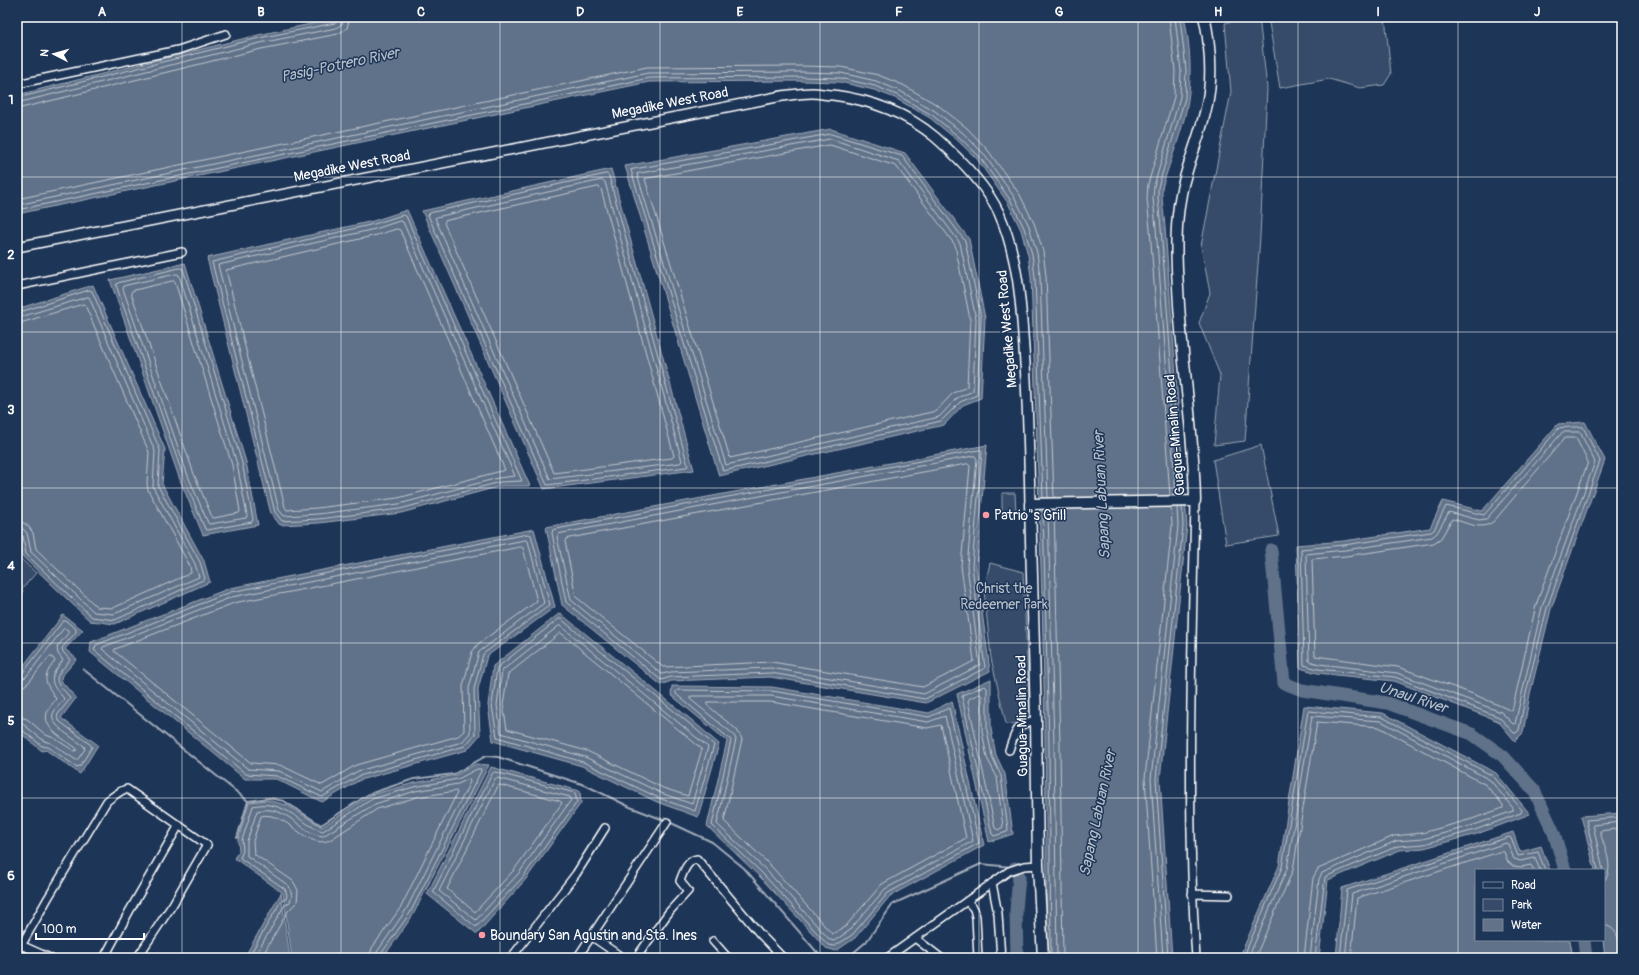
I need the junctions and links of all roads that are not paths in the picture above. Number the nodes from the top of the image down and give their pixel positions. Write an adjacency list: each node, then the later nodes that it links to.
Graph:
1 (1204, 17): 7 (main road, Guagua-Minalin Road)
2 (226, 34): 3 (street)
3 (17, 84)
4 (17, 247): 8 (street, Megadike West Road)
5 (182, 252): 6 (street)
6 (17, 286)
7 (1191, 501): 8 (main road, Guagua-Minalin Road); 16 (street)
8 (1033, 504): 9 (main road, Guagua-Minalin Road)
9 (1036, 720): 10 (street); 14 (main road, Guagua-Minalin Road)
10 (1009, 750)
11 (667, 822): 19 (street)
12 (179, 825): 22 (street); 25 (street); 26 (street)
13 (605, 828): 27 (street)
14 (1038, 865): 15 (street); 37 (main road, Guagua-Minalin Road)
15 (992, 883): 18 (street); 36 (street)
16 (1192, 894): 17 (street); 38 (street)
17 (1229, 896)
18 (967, 901): 20 (street); 35 (street)
19 (591, 936): 28 (street); 29 (street)
20 (915, 938): 33 (street); 34 (street)
21 (713, 941): 31 (street)
22 (21, 946): 23 (street); 24 (street)
23 (17, 953)
24 (50, 958)
25 (104, 958)
26 (137, 958)
27 (510, 958)
28 (577, 958)
29 (623, 958)
30 (636, 958): 32 (street)
31 (728, 958)
32 (783, 958)
33 (887, 958)
34 (941, 958)
35 (978, 958)
36 (1001, 958)
37 (1043, 958)
38 (1196, 958)

